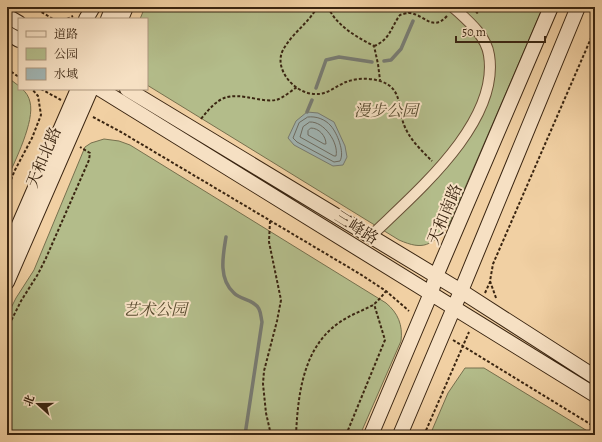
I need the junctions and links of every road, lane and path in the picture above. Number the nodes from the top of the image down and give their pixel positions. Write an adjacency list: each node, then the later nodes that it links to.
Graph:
1 (33, 7): 13 (path)
2 (93, 7): 14 (street)
3 (113, 7): 15 (street)
4 (126, 7): 16 (street)
5 (317, 7): 25 (path)
6 (328, 7): 21 (path)
7 (408, 7): 11 (path)
8 (550, 7): 40 (street, 天和南路)
9 (578, 7): 43 (street)
10 (454, 8): 11 (path); 35 (street)
11 (409, 13): 21 (path)
12 (7, 16): 17 (street)
13 (50, 18)
14 (87, 18)
15 (108, 18)
16 (121, 18)
17 (18, 22)
18 (595, 29): 41 (path)
19 (7, 33): 20 (street)
20 (18, 39)
21 (374, 46): 24 (path)
22 (7, 70): 23 (path)
23 (18, 76)
24 (380, 80): 25 (path); 35 (path)
25 (297, 87): 33 (path)
26 (33, 90): 36 (path)
27 (43, 90): 32 (path)
28 (78, 90): 32 (street, 天和北路)
29 (90, 90): 32 (street, 天和北路)
30 (102, 90): 45 (street, 三峰路)
31 (128, 90): 33 (street, 三峰路)
32 (76, 108): 34 (street, 天和北路); 37 (path); 39 (street, 天和北路)
33 (192, 129): 38 (street, 三峰路)
34 (68, 140): 42 (street, 天和北路); 52 (path)
35 (439, 167): 38 (street)
36 (7, 189)
37 (270, 221): 44 (path); 58 (path)
38 (371, 236): 40 (street, 三峰路)
39 (7, 252)
40 (436, 276): 43 (street, 三峰路); 45 (street, 天和南路)
41 (490, 281): 46 (path); 48 (path)
42 (7, 282)
43 (461, 291): 48 (street, 三峰路); 49 (street)
44 (386, 292): 47 (path); 50 (path)
45 (431, 293): 49 (street, 三峰路); 50 (street, 天和南路)
46 (499, 303)
47 (374, 304): 59 (path); 60 (path)
48 (481, 304): 55 (street, 三峰路)
49 (454, 308): 51 (street, 三峰路); 53 (street)
50 (420, 320): 61 (street, 天和南路)
51 (474, 320): 54 (path); 56 (street, 三峰路)
52 (7, 329)
53 (442, 334): 54 (path); 62 (street)
54 (463, 346): 57 (path); 63 (path)
55 (595, 377)
56 (595, 395)
57 (595, 427)
58 (271, 435)
59 (296, 435)
60 (346, 435)
61 (371, 435)
62 (400, 435)
63 (424, 435)

